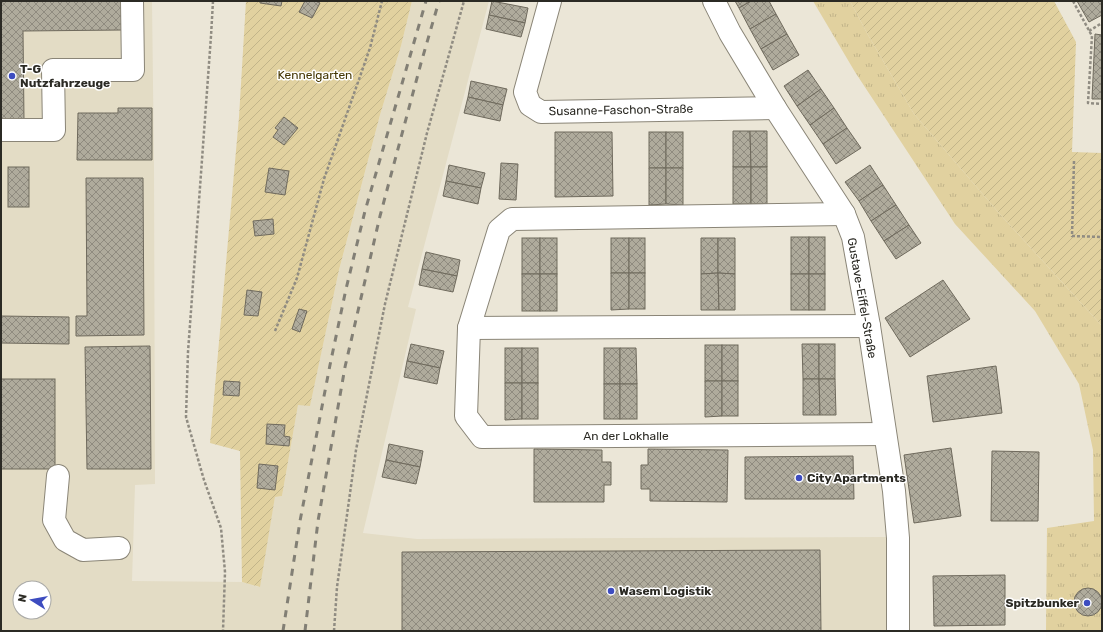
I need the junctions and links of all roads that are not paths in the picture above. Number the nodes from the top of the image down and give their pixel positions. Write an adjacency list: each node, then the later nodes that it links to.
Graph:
1 (132, 1): 5 (street)
2 (550, 1): 4 (street, Susanne-Faschon-Straße)
3 (714, 1): 4 (street, Gustave-Eiffel-Straße)
4 (775, 108): 6 (street, Gustave-Eiffel-Straße)
5 (1, 130)
6 (844, 214): 7 (street, Gustave-Eiffel-Straße); 8 (street, An der Lokhalle)
7 (868, 326): 8 (street); 9 (street, Gustave-Eiffel-Straße)
8 (469, 328): 9 (street, An der Lokhalle)
9 (884, 434): 12 (street, Gustave-Eiffel-Straße)
10 (58, 476): 11 (street)
11 (119, 548)
12 (898, 631)

